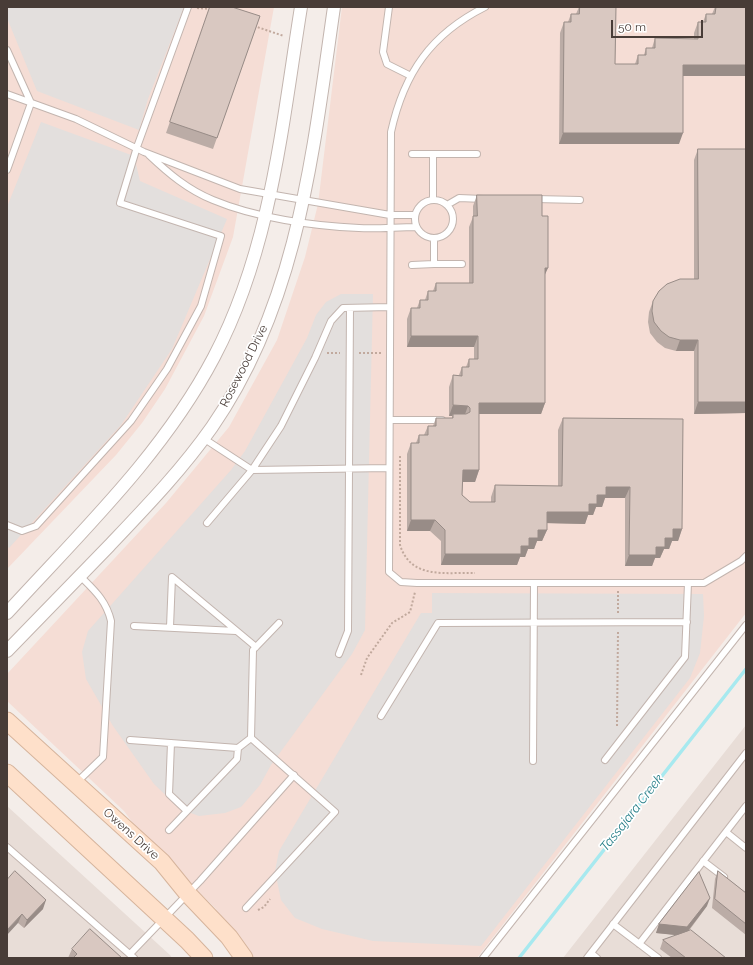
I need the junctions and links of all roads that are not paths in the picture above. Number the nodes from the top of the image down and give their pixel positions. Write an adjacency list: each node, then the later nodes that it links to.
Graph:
1 (301, 7): 16 (street)
2 (334, 7): 19 (street, Rosewood Drive)
3 (389, 7): 7 (lane)
4 (485, 7): 7 (lane)
5 (188, 8): 10 (lane)
6 (7, 50): 9 (lane)
7 (411, 76): 24 (lane)
8 (7, 94): 9 (lane)
9 (31, 103): 10 (lane); 15 (lane)
10 (136, 147): 11 (lane); 42 (lane)
11 (144, 152): 16 (lane); 23 (lane)
12 (412, 154): 13 (lane)
13 (433, 154): 14 (lane); 20 (lane)
14 (477, 154)
15 (7, 170)
16 (269, 194): 19 (lane); 23 (street)
17 (489, 199): 22 (lane)
18 (527, 199): 21 (lane)
19 (304, 200): 24 (lane); 26 (street, Rosewood Drive)
20 (433, 200): 22 (lane); 25 (lane)
21 (580, 200)
22 (446, 204): 29 (lane)
23 (264, 215): 26 (lane); 47 (street)
24 (390, 215): 25 (lane); 27 (lane)
25 (415, 215): 28 (lane)
26 (299, 222): 27 (lane); 37 (street, Rosewood Drive)
27 (390, 227): 28 (lane); 33 (lane)
28 (416, 227): 29 (lane)
29 (434, 238): 30 (lane)
30 (434, 264): 31 (lane); 32 (lane)
31 (462, 264)
32 (412, 265)
33 (390, 307): 34 (lane); 35 (lane)
34 (350, 308): 39 (lane); 40 (lane)
35 (390, 420): 36 (lane); 38 (lane)
36 (446, 420)
37 (203, 438): 40 (lane); 44 (street, Rosewood Drive)
38 (389, 468): 39 (lane); 45 (lane)
39 (350, 469): 40 (lane); 57 (lane)
40 (252, 470): 41 (lane)
41 (207, 523)
42 (7, 525)
43 (746, 556): 46 (lane)
44 (80, 576): 56 (street, Rosewood Drive); 69 (lane)
45 (534, 583): 46 (lane); 50 (lane)
46 (688, 583): 49 (lane)
47 (7, 612)
48 (279, 622): 55 (lane)
49 (687, 622): 50 (lane); 65 (lane)
50 (534, 623): 58 (lane); 66 (lane)
51 (746, 625): 87 (lane)
52 (134, 626): 53 (lane)
53 (170, 627): 54 (lane); 54 (lane)
54 (236, 630): 55 (lane)
55 (256, 647): 60 (lane)
56 (7, 651)
57 (338, 654)
58 (381, 716)
59 (8, 721): 69 (street, Owens Drive)
60 (251, 738): 63 (lane); 68 (lane)
61 (130, 740): 62 (lane)
62 (172, 743): 63 (lane); 71 (lane)
63 (238, 748): 71 (lane)
64 (746, 753): 81 (lane)
65 (605, 760)
66 (533, 761)
67 (7, 773): 80 (street)
68 (294, 775): 78 (lane); 79 (lane)
69 (75, 783): 78 (street, Owens Drive)
70 (746, 806): 73 (lane)
71 (187, 811): 72 (lane)
72 (169, 830)
73 (726, 832): 75 (lane); 76 (lane)
74 (7, 848): 84 (lane)
75 (746, 848)
76 (703, 861): 77 (lane); 82 (lane)
77 (728, 880)
78 (188, 894): 80 (lane); 86 (street, Owens Drive)
79 (246, 908)
80 (164, 918): 84 (lane); 85 (street)
81 (613, 924): 82 (lane); 83 (lane)
82 (639, 944): 89 (lane)
83 (589, 955): 88 (lane)
84 (132, 956)
85 (204, 958)
86 (244, 958)
87 (483, 958)
88 (597, 958)
89 (658, 958)

